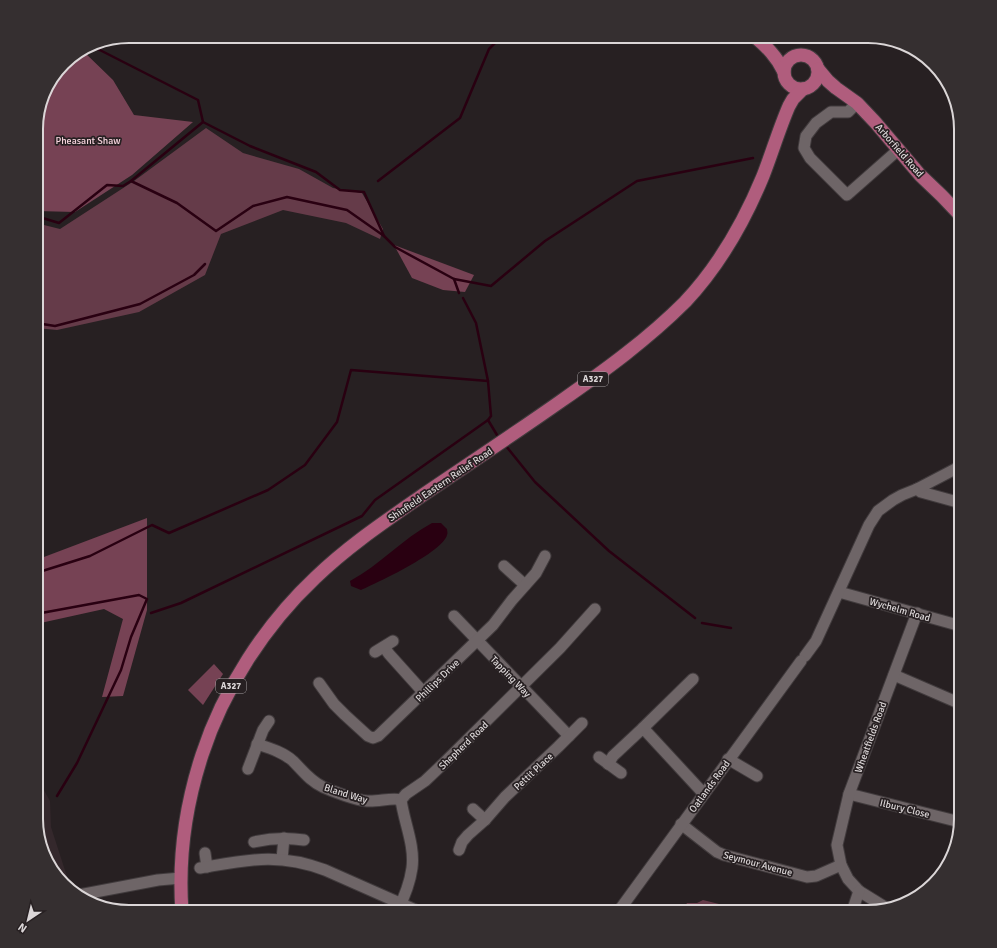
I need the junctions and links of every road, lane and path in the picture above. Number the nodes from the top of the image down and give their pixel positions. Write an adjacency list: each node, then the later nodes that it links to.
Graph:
1 (762, 43): 5 (main road, A327)
2 (764, 43): 3 (main road, A327)
3 (794, 56): 4 (main road, A327); 5 (main road)
4 (818, 69): 6 (main road, A327); 7 (main road, Arborfield Road)
5 (786, 78): 6 (main road); 9 (main road, Shinfield Eastern Relief Road / A327)
6 (808, 88): 7 (main road, Arborfield Road); 9 (main road, Shinfield Eastern Relief Road / A327)
7 (836, 88): 8 (main road, Arborfield Road)
8 (857, 103): 10 (main road, Arborfield Road); 10 (street)
9 (789, 106): 56 (main road, Shinfield Eastern Relief Road / A327)
10 (898, 150): 11 (main road, Arborfield Road)
11 (954, 209)
12 (954, 470): 13 (street, Oatlands Road)
13 (917, 489): 14 (street); 18 (street, Oatlands Road)
14 (954, 501)
15 (545, 556): 17 (street, Phillips Drive)
16 (504, 566): 17 (street)
17 (525, 585): 23 (street, Phillips Drive)
18 (839, 592): 20 (street, Wychelm Road); 37 (street, Oatlands Road)
19 (595, 609): 28 (street, Shepherd Road)
20 (917, 613): 22 (street, Wychelm Road); 25 (street, Wheatfields Road)
21 (454, 616): 23 (street, Tapping Way)
22 (954, 624)
23 (477, 640): 28 (street, Tapping Way); 29 (street, Phillips Drive)
24 (384, 647): 29 (street)
25 (894, 675): 30 (street); 43 (street, Wheatfields Road)
26 (693, 679): 33 (street)
27 (319, 683): 29 (street, Phillips Drive)
28 (522, 687): 34 (street, Tapping Way); 44 (street, Shepherd Road)
29 (424, 693)
30 (954, 701)
31 (269, 721): 35 (street)
32 (582, 723): 34 (street, Pettit Place)
33 (643, 728): 38 (street); 42 (street)
34 (569, 736): 46 (street, Pettit Place)
35 (257, 744): 39 (street); 44 (street, Bland Way)
36 (599, 757): 38 (street)
37 (728, 759): 41 (street); 42 (street, Oatlands Road)
38 (608, 764): 40 (street)
39 (248, 769)
40 (622, 773)
41 (757, 776)
42 (704, 794): 48 (street, Oatlands Road)
43 (849, 794): 47 (street, Ilbury Close); 55 (street, Wheatfields Road)
44 (401, 800): 62 (street)
45 (473, 809): 46 (street)
46 (485, 820): 52 (street, Pettit Place)
47 (954, 820)
48 (681, 824): 55 (street, Seymour Avenue); 63 (street, Oatlands Road)
49 (284, 838): 50 (street); 51 (street); 54 (street)
50 (304, 840)
51 (254, 842)
52 (459, 850)
53 (205, 853): 54 (street)
54 (282, 859): 61 (street)
55 (841, 865): 57 (street, Wheatfields Road)
56 (180, 878): 58 (street); 60 (main road, Shinfield Eastern Relief Road / A327)
57 (859, 891): 59 (street); 64 (street)
58 (87, 894)
59 (881, 904)
60 (182, 905)
61 (393, 905)
62 (400, 905)
63 (623, 905)
64 (854, 905)

